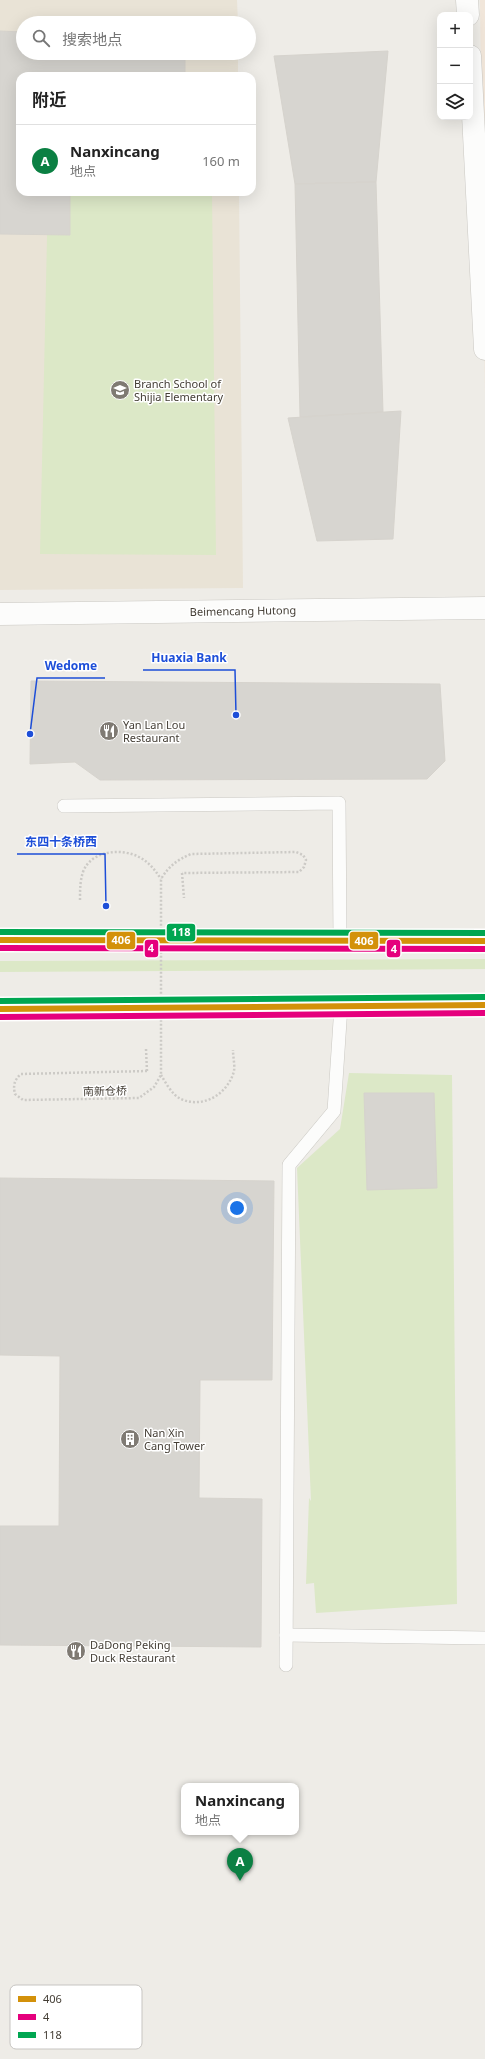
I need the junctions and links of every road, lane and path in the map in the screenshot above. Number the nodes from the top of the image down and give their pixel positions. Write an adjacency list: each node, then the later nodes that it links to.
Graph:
1 (467, 0): 2 (street)
2 (468, 12)
3 (471, 84): 4 (street)
4 (485, 349)
5 (485, 608): 6 (street, Beimencang Hutong)
6 (0, 614)
7 (64, 806): 12 (lane)
8 (161, 879): 9 (path, bridge); 10 (path); 19 (path, bridge)
9 (184, 898)
10 (80, 900)
11 (0, 940): 12 (main road)
12 (340, 941): 13 (main road)
13 (485, 941)
14 (485, 1005): 15 (main road)
15 (341, 1006): 16 (main road); 20 (lane)
16 (0, 1009)
17 (146, 1049): 19 (path, 南新仓桥, bridge)
18 (233, 1050): 19 (path)
19 (161, 1075)
20 (286, 1635): 21 (lane); 22 (lane)
21 (485, 1638)
22 (286, 1665)

